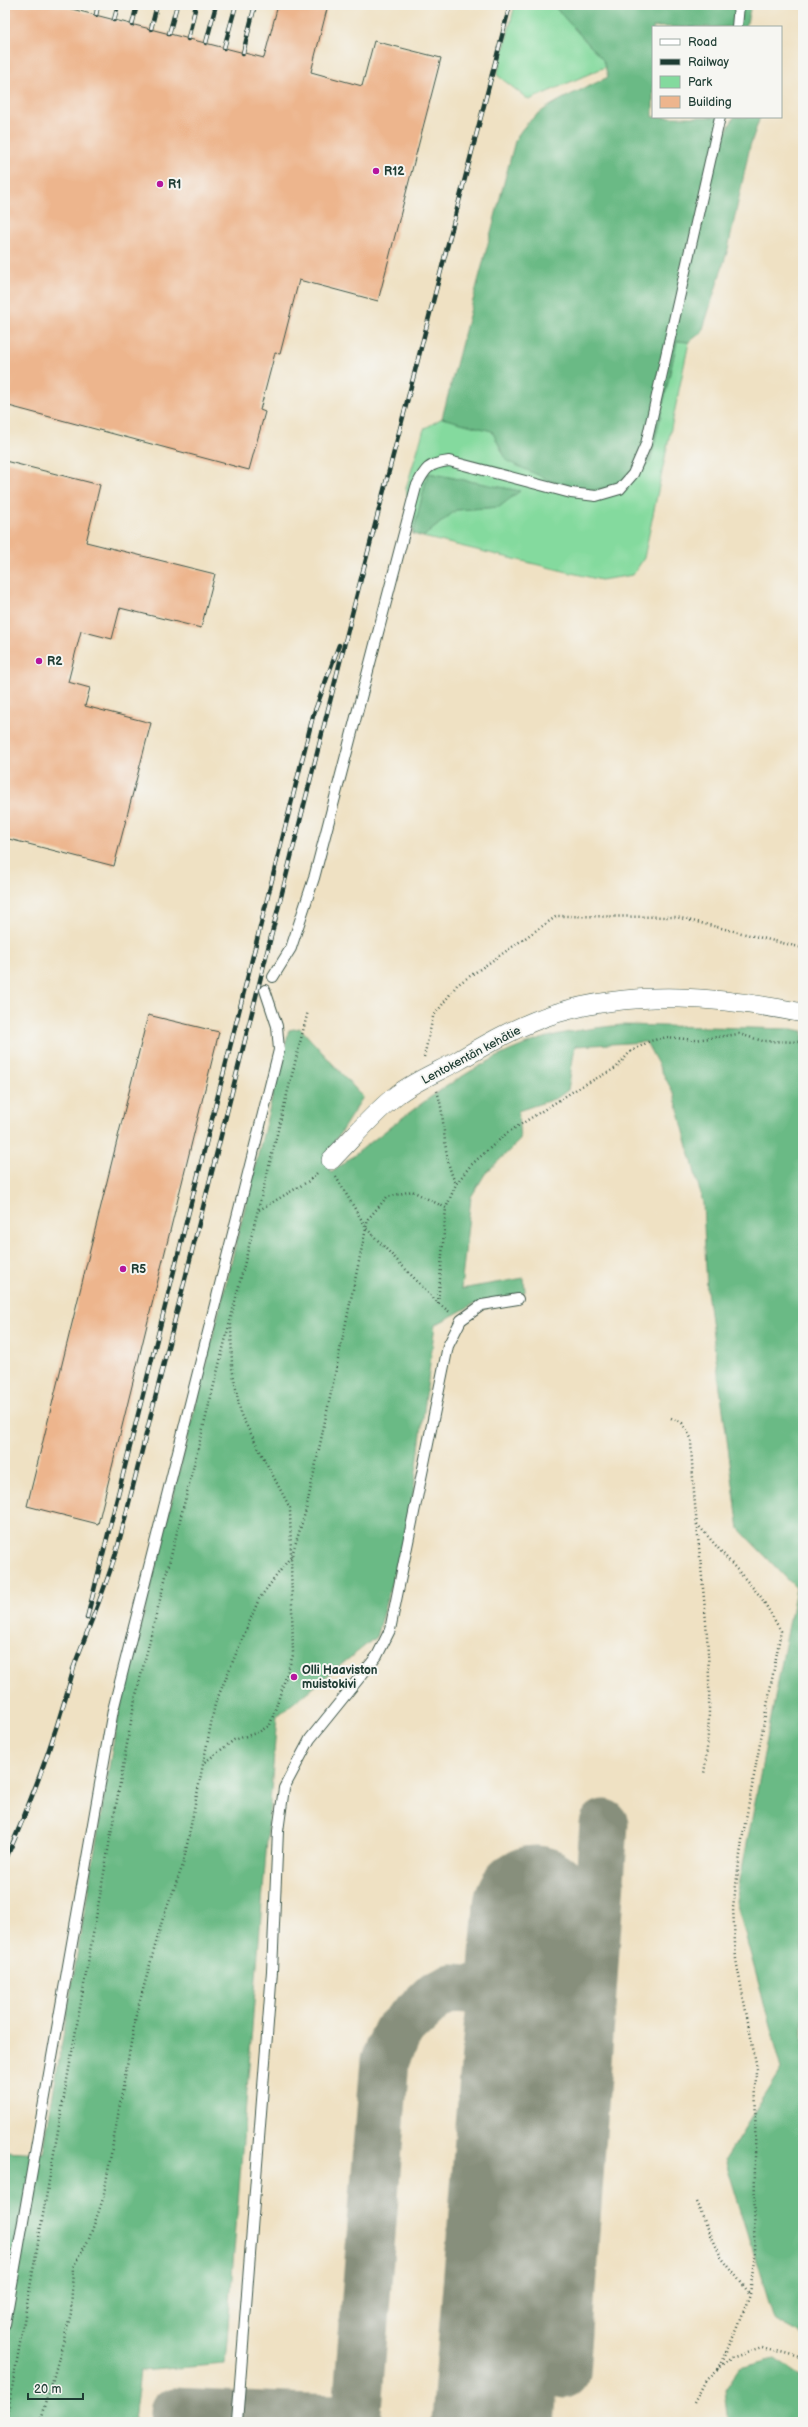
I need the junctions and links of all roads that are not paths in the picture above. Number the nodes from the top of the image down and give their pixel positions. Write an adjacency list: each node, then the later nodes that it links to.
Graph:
1 (739, 5): 2 (lane)
2 (737, 26)
3 (720, 118): 4 (lane)
4 (273, 977)
5 (265, 990): 9 (lane)
6 (803, 1013): 7 (street, Lentokentän kehätie)
7 (331, 1160)
8 (518, 1299): 10 (lane)
9 (5, 2324)
10 (237, 2422)

